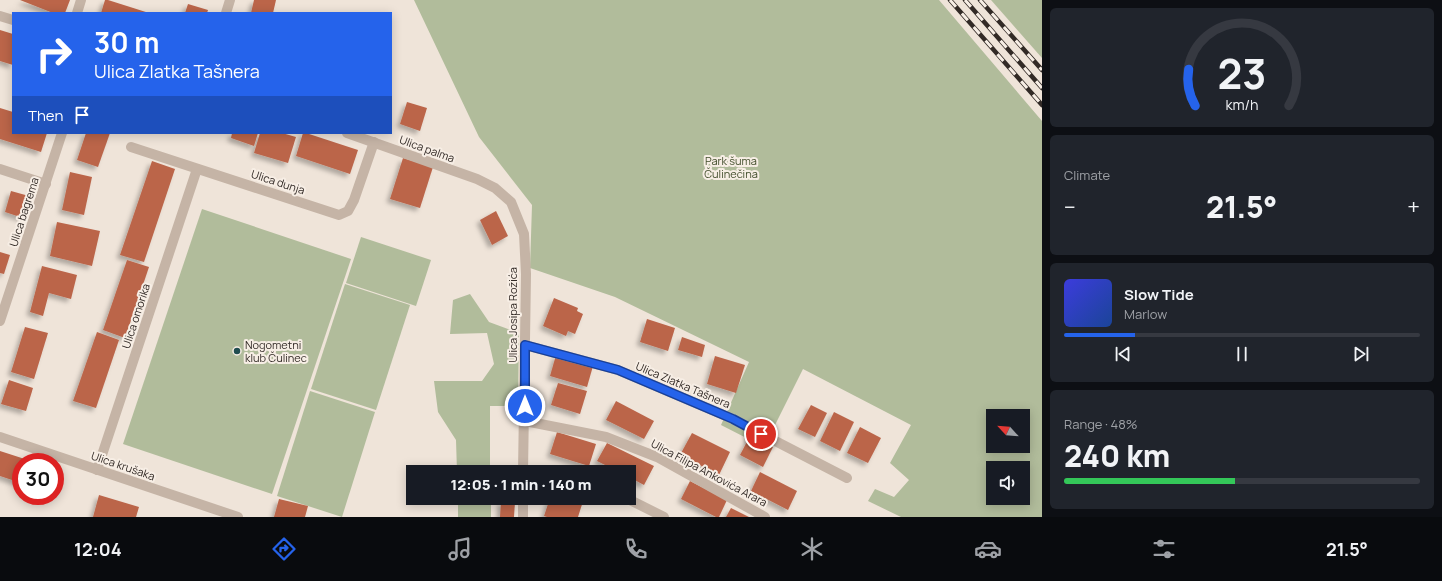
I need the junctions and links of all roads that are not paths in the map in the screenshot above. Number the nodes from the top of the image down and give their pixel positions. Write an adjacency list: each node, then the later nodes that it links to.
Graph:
1 (81, 0): 3 (street)
2 (230, 0): 4 (street)
3 (77, 12)
4 (226, 12)
5 (0, 16): 6 (street)
6 (12, 20)
7 (62, 134): 14 (street, Ulica bagrema)
8 (350, 134): 9 (street, Ulica palma)
9 (374, 142): 12 (street, Ulica dunja); 13 (street, Ulica palma)
10 (131, 147): 12 (street, Ulica dunja)
11 (0, 169): 14 (street)
12 (197, 169): 20 (street, Ulica omorika)
13 (477, 179): 16 (street, Ulica Josipa Rožića)
14 (46, 184): 15 (street, Ulica bagrema)
15 (0, 320)
16 (525, 345): 17 (street, Ulica Josipa Rožića); 21 (street, Ulica Zlatka Tašnera)
17 (525, 421): 19 (street, Ulica Josipa Rožića); 27 (street, Ulica Filipa Ankovića Arara)
18 (0, 437): 20 (street, Ulica krušaka)
19 (523, 465)
20 (97, 470): 24 (street, Ulica krušaka)
21 (846, 478)
22 (636, 503): 26 (street)
23 (523, 505): 25 (street)
24 (238, 517)
25 (523, 517)
26 (664, 517)
27 (765, 517)

